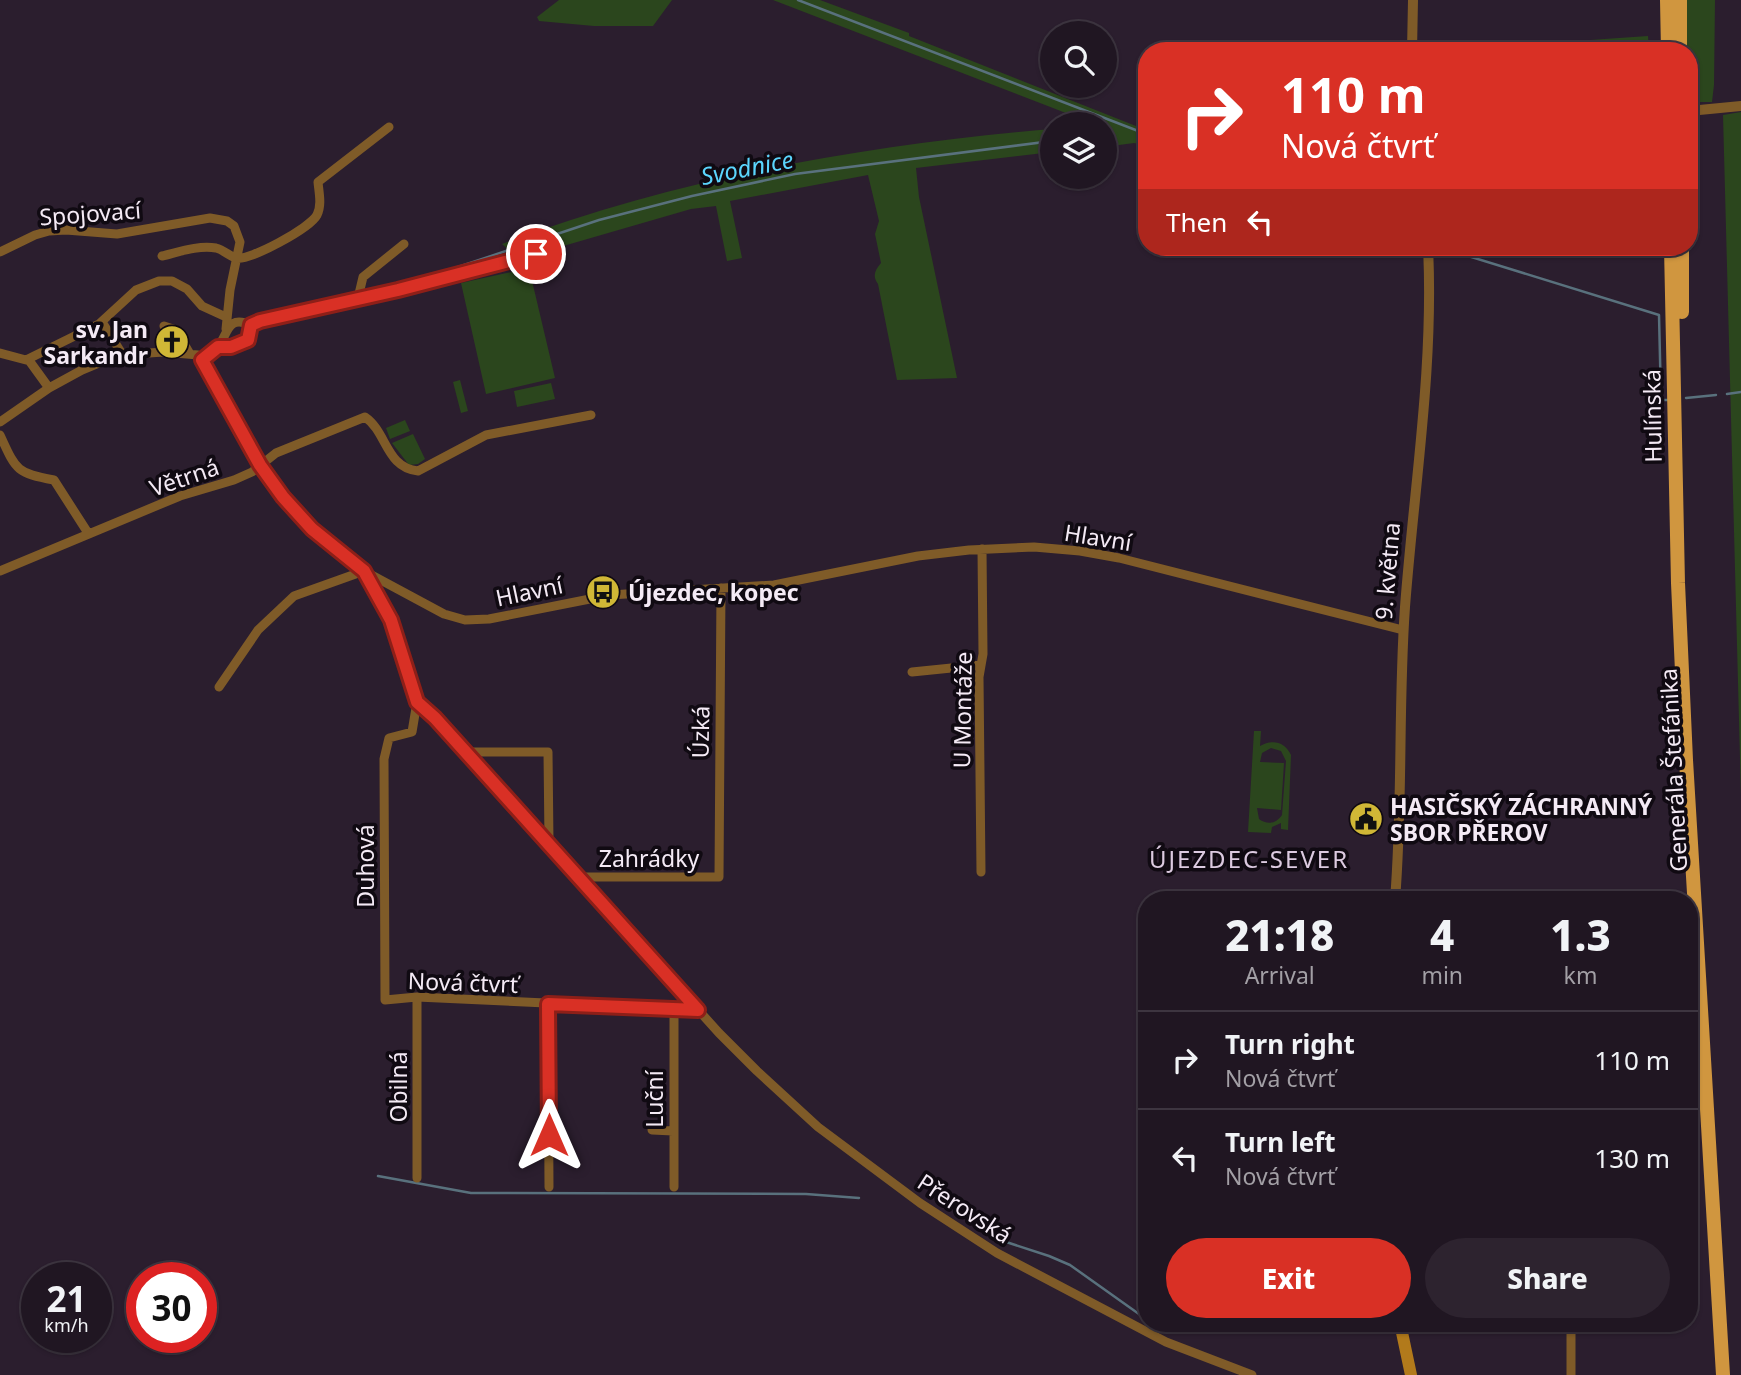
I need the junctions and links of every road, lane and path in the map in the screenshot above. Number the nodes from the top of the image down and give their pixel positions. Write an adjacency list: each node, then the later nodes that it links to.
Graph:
1 (1413, 0): 4 (street)
2 (1667, 0): 5 (main road)
3 (1680, 0): 6 (main road)
4 (1412, 42)
5 (1668, 42)
6 (1680, 42)
7 (1741, 106): 8 (street)
8 (1698, 110)
9 (388, 127): 17 (street)
10 (404, 244): 18 (street)
11 (0, 252): 17 (street, Spojovací)
12 (536, 254): 18 (street)
13 (162, 256): 17 (street)
14 (1429, 256): 41 (street, 9. května)
15 (1671, 256): 39 (main road, Hulínská)
16 (1682, 256): 39 (main road, Hulínská)
17 (237, 258): 19 (street, Spojovací)
18 (358, 298): 21 (street)
19 (226, 317): 20 (street); 23 (street, Spojovací)
20 (102, 322): 26 (street); 28 (street)
21 (251, 325): 23 (street); 24 (street)
22 (164, 326): 27 (street)
23 (226, 331): 24 (street)
24 (218, 347): 29 (street)
25 (0, 353): 28 (street)
26 (122, 354): 27 (street); 30 (street)
27 (190, 354): 29 (street)
28 (28, 359): 30 (street)
29 (202, 360): 34 (street, Hlavní)
30 (49, 388): 32 (street)
31 (591, 415): 34 (street, Větrná)
32 (0, 422)
33 (0, 435): 35 (street)
34 (260, 465): 35 (street, Větrná); 38 (street, Hlavní)
35 (88, 533): 37 (street, Větrná)
36 (982, 549): 40 (street, Hlavní); 41 (street, Hlavní); 42 (street, U Montáže)
37 (0, 570)
38 (364, 571): 40 (street, Hlavní); 44 (street); 45 (street)
39 (1682, 583): 52 (main road, Generála Štefánika); 74 (main road, Generála Štefánika)
40 (721, 588): 50 (street, Úzká)
41 (1403, 630): 51 (street, 9. května)
42 (981, 665): 43 (street); 48 (street, U Montáže)
43 (912, 672)
44 (219, 687)
45 (417, 702): 46 (street); 54 (street, Duhová)
46 (466, 752): 47 (street); 47 (street)
47 (549, 842): 49 (street)
48 (981, 872)
49 (579, 877): 50 (street, Zahrádky); 57 (street)
50 (719, 877)
51 (1396, 891)
52 (1694, 891)
53 (1698, 964): 59 (main road, Generála Štefánika)
54 (384, 995): 55 (street, Nová čtvrť)
55 (417, 997): 56 (street, Nová čtvrť); 63 (street, Obilná)
56 (548, 1004): 58 (street, Nová čtvrť); 64 (street)
57 (698, 1010): 58 (street, Nová čtvrť); 66 (street, Přerovská)
58 (674, 1011): 62 (street, Luční)
59 (1701, 1014): 60 (main road); 73 (main road, Generála Štefánika)
60 (1698, 1033)
61 (652, 1130): 62 (street)
62 (673, 1130): 65 (street, Luční)
63 (417, 1178)
64 (549, 1187)
65 (674, 1187)
66 (1138, 1327)
67 (1147, 1332): 70 (street, Přerovská)
68 (1402, 1332): 71 (main road)
69 (1571, 1332): 72 (street)
70 (1252, 1375)
71 (1411, 1375)
72 (1571, 1375)
73 (1723, 1375)
74 (1731, 1375)

